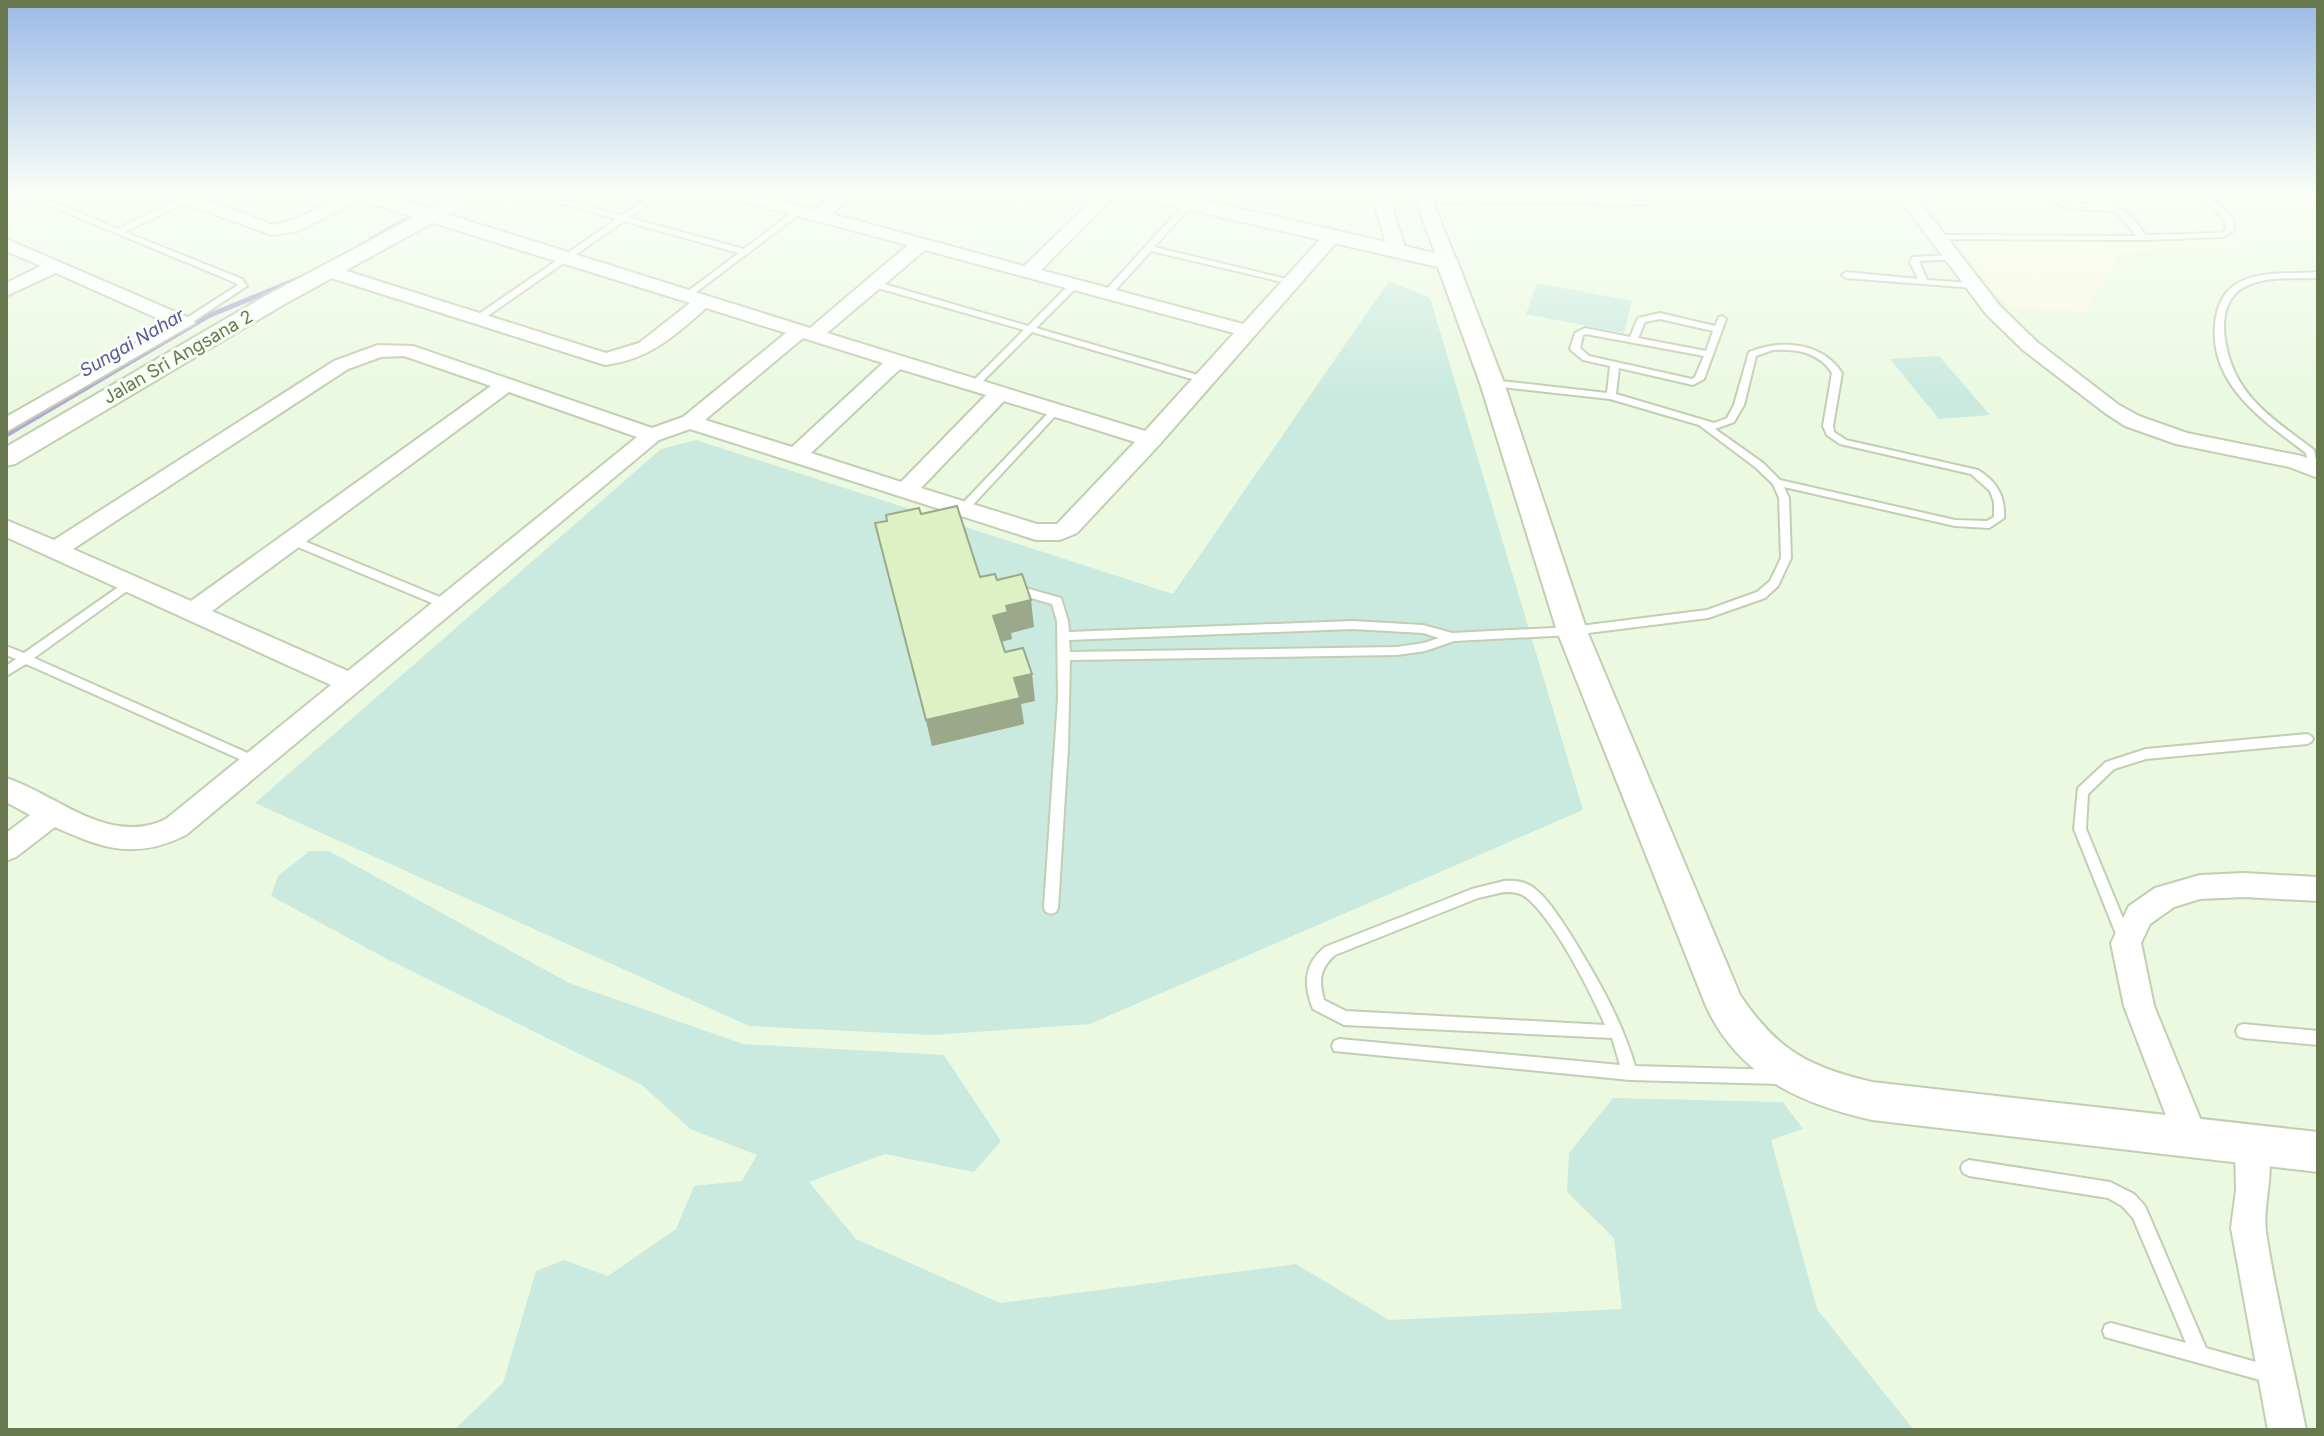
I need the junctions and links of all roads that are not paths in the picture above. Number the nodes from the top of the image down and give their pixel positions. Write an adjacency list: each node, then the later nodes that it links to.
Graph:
1 (38, 258): 17 (street)
2 (182, 258): 32 (lane)
3 (356, 258): 19 (street, Jalan Sri Angsana 2)
4 (564, 258): 29 (street); 31 (lane)
5 (739, 258): 29 (lane)
6 (904, 258): 24 (street)
7 (979, 258): 18 (street)
8 (1042, 258): 18 (street)
9 (1140, 258): 28 (lane)
10 (1190, 258): 23 (lane)
11 (1314, 258): 23 (street)
12 (1427, 258): 16 (street)
13 (1446, 258): 16 (street)
14 (1934, 258): 22 (lane)
15 (1953, 258): 26 (street)
16 (1448, 263): 42 (street)
17 (56, 266): 27 (street); 32 (street)
18 (1029, 271): 25 (street)
19 (331, 272): 31 (street); 54 (street, Jalan Sri Angsana 2)
20 (1846, 275): 22 (lane)
21 (2318, 275): 55 (lane)
22 (1924, 282): 26 (lane)
23 (1292, 283): 35 (street)
24 (874, 284): 33 (lane); 36 (street)
25 (1075, 284): 28 (street); 33 (lane)
26 (1972, 286): 55 (street)
27 (6, 290)
28 (1108, 293): 35 (street)
29 (695, 299): 31 (street); 36 (street)
30 (1722, 319): 34 (lane)
31 (476, 320)
32 (185, 323): 50 (street)
33 (1030, 329): 41 (lane); 44 (lane)
34 (1719, 330): 37 (lane); 38 (lane)
35 (1248, 331): 41 (street)
36 (806, 333): 39 (street); 48 (street)
37 (1633, 340): 38 (lane); 40 (lane)
38 (1709, 354): 40 (lane)
39 (897, 361): 44 (street); 53 (street)
40 (1615, 366): 46 (lane)
41 (1205, 380): 52 (street)
42 (1492, 383): 46 (lane); 67 (street)
43 (507, 384): 51 (street); 60 (street); 61 (street)
44 (974, 385): 45 (street)
45 (1000, 393): 47 (street); 57 (street)
46 (1611, 396): 49 (lane)
47 (1056, 410): 52 (street); 58 (lane)
48 (690, 422): 51 (street); 53 (street)
49 (1704, 425): 56 (lane); 56 (lane)
50 (6, 426)
51 (652, 435): 64 (street)
52 (1152, 440): 58 (street)
53 (797, 454): 57 (street)
54 (6, 458)
55 (2315, 461)
56 (1777, 482): 67 (lane)
57 (907, 489): 58 (street)
58 (964, 508)
59 (6, 528): 61 (street)
60 (292, 540): 64 (lane); 65 (street)
61 (55, 550): 62 (street)
62 (130, 583): 65 (street); 73 (lane)
63 (1008, 588): 68 (lane)
64 (448, 605): 75 (street)
65 (193, 612): 75 (street)
66 (1393, 625): 68 (lane); 69 (lane); 71 (lane)
67 (1572, 631): 69 (lane); 89 (street)
68 (1064, 636): 72 (lane)
69 (1453, 637): 71 (lane)
70 (6, 650): 73 (lane)
71 (1397, 651): 72 (lane)
72 (1065, 656): 82 (lane)
73 (26, 658): 74 (lane); 77 (lane)
74 (6, 672)
75 (353, 684): 77 (street)
76 (2307, 739): 83 (lane)
77 (257, 762): 79 (street)
78 (6, 789): 79 (street)
79 (51, 814): 80 (street)
80 (6, 849)
81 (2318, 889): 83 (street)
82 (1051, 908)
83 (2126, 943): 90 (street)
84 (2243, 1031): 86 (lane)
85 (1616, 1032): 85 (lane); 88 (lane)
86 (2318, 1038)
87 (1339, 1046): 88 (lane)
88 (1630, 1073): 89 (lane)
89 (1795, 1078): 90 (street)
90 (2192, 1140): 91 (street)
91 (2252, 1147): 92 (street); 96 (street)
92 (2318, 1152)
93 (1969, 1168): 95 (lane)
94 (2111, 1331): 95 (lane)
95 (2200, 1355): 96 (lane)
96 (2278, 1376): 97 (street)
97 (2287, 1430)

